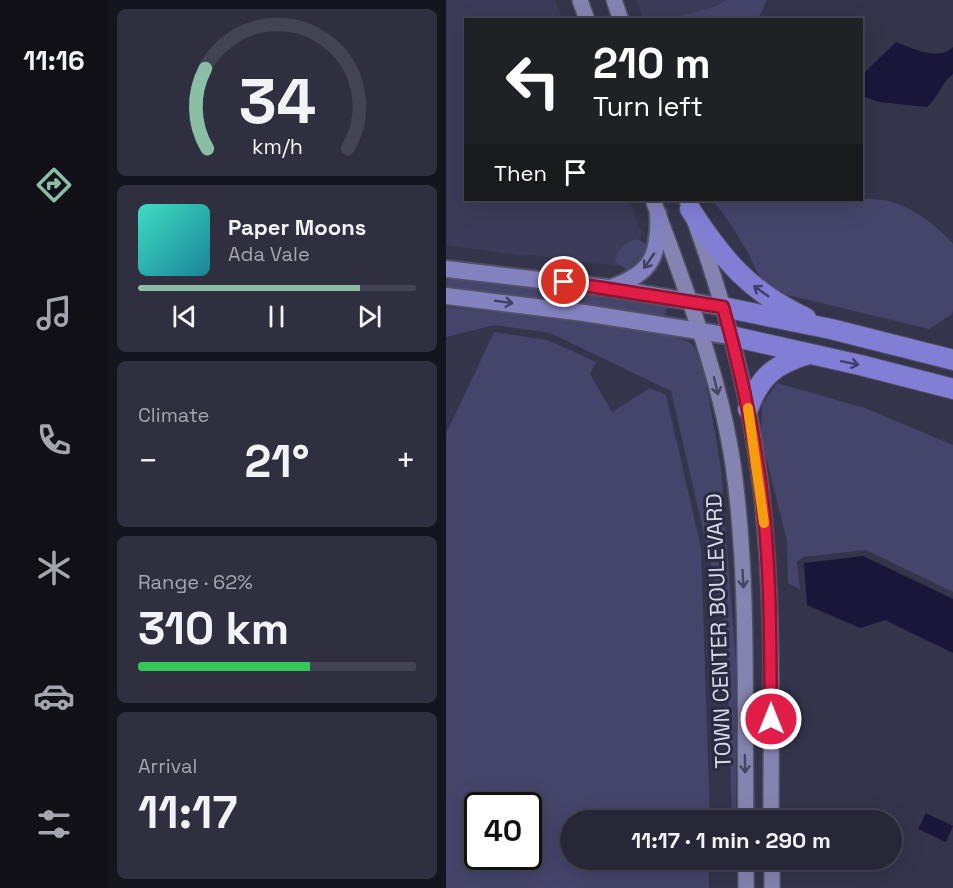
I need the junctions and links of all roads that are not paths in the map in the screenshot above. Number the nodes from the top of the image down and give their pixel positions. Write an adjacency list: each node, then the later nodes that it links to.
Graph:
1 (580, 0): 3 (street)
2 (614, 0): 4 (street)
3 (586, 18)
4 (620, 18)
5 (689, 204): 11 (street); 12 (highway, one-way to 5)
6 (656, 207): 8 (main road, one-way to 8); 10 (street, TOWN CENTER BOULEVARD)
7 (446, 270): 8 (main road)
8 (609, 288): 10 (main road)
9 (446, 296): 13 (main road, one-way to 13)
10 (689, 301): 11 (main road); 13 (street, TOWN CENTER BOULEVARD)
11 (723, 307): 12 (highway); 14 (street)
12 (831, 329): 16 (highway)
13 (700, 330): 14 (main road); 19 (street, TOWN CENTER BOULEVARD, one-way to 19)
14 (731, 336): 15 (highway); 18 (street)
15 (809, 354): 17 (highway, one-way to 17); 18 (highway)
16 (953, 360)
17 (953, 389)
18 (748, 409): 20 (street)
19 (746, 810)
20 (772, 810)
21 (746, 870): 23 (street)
22 (772, 870): 24 (street)
23 (746, 888)
24 (772, 888)

